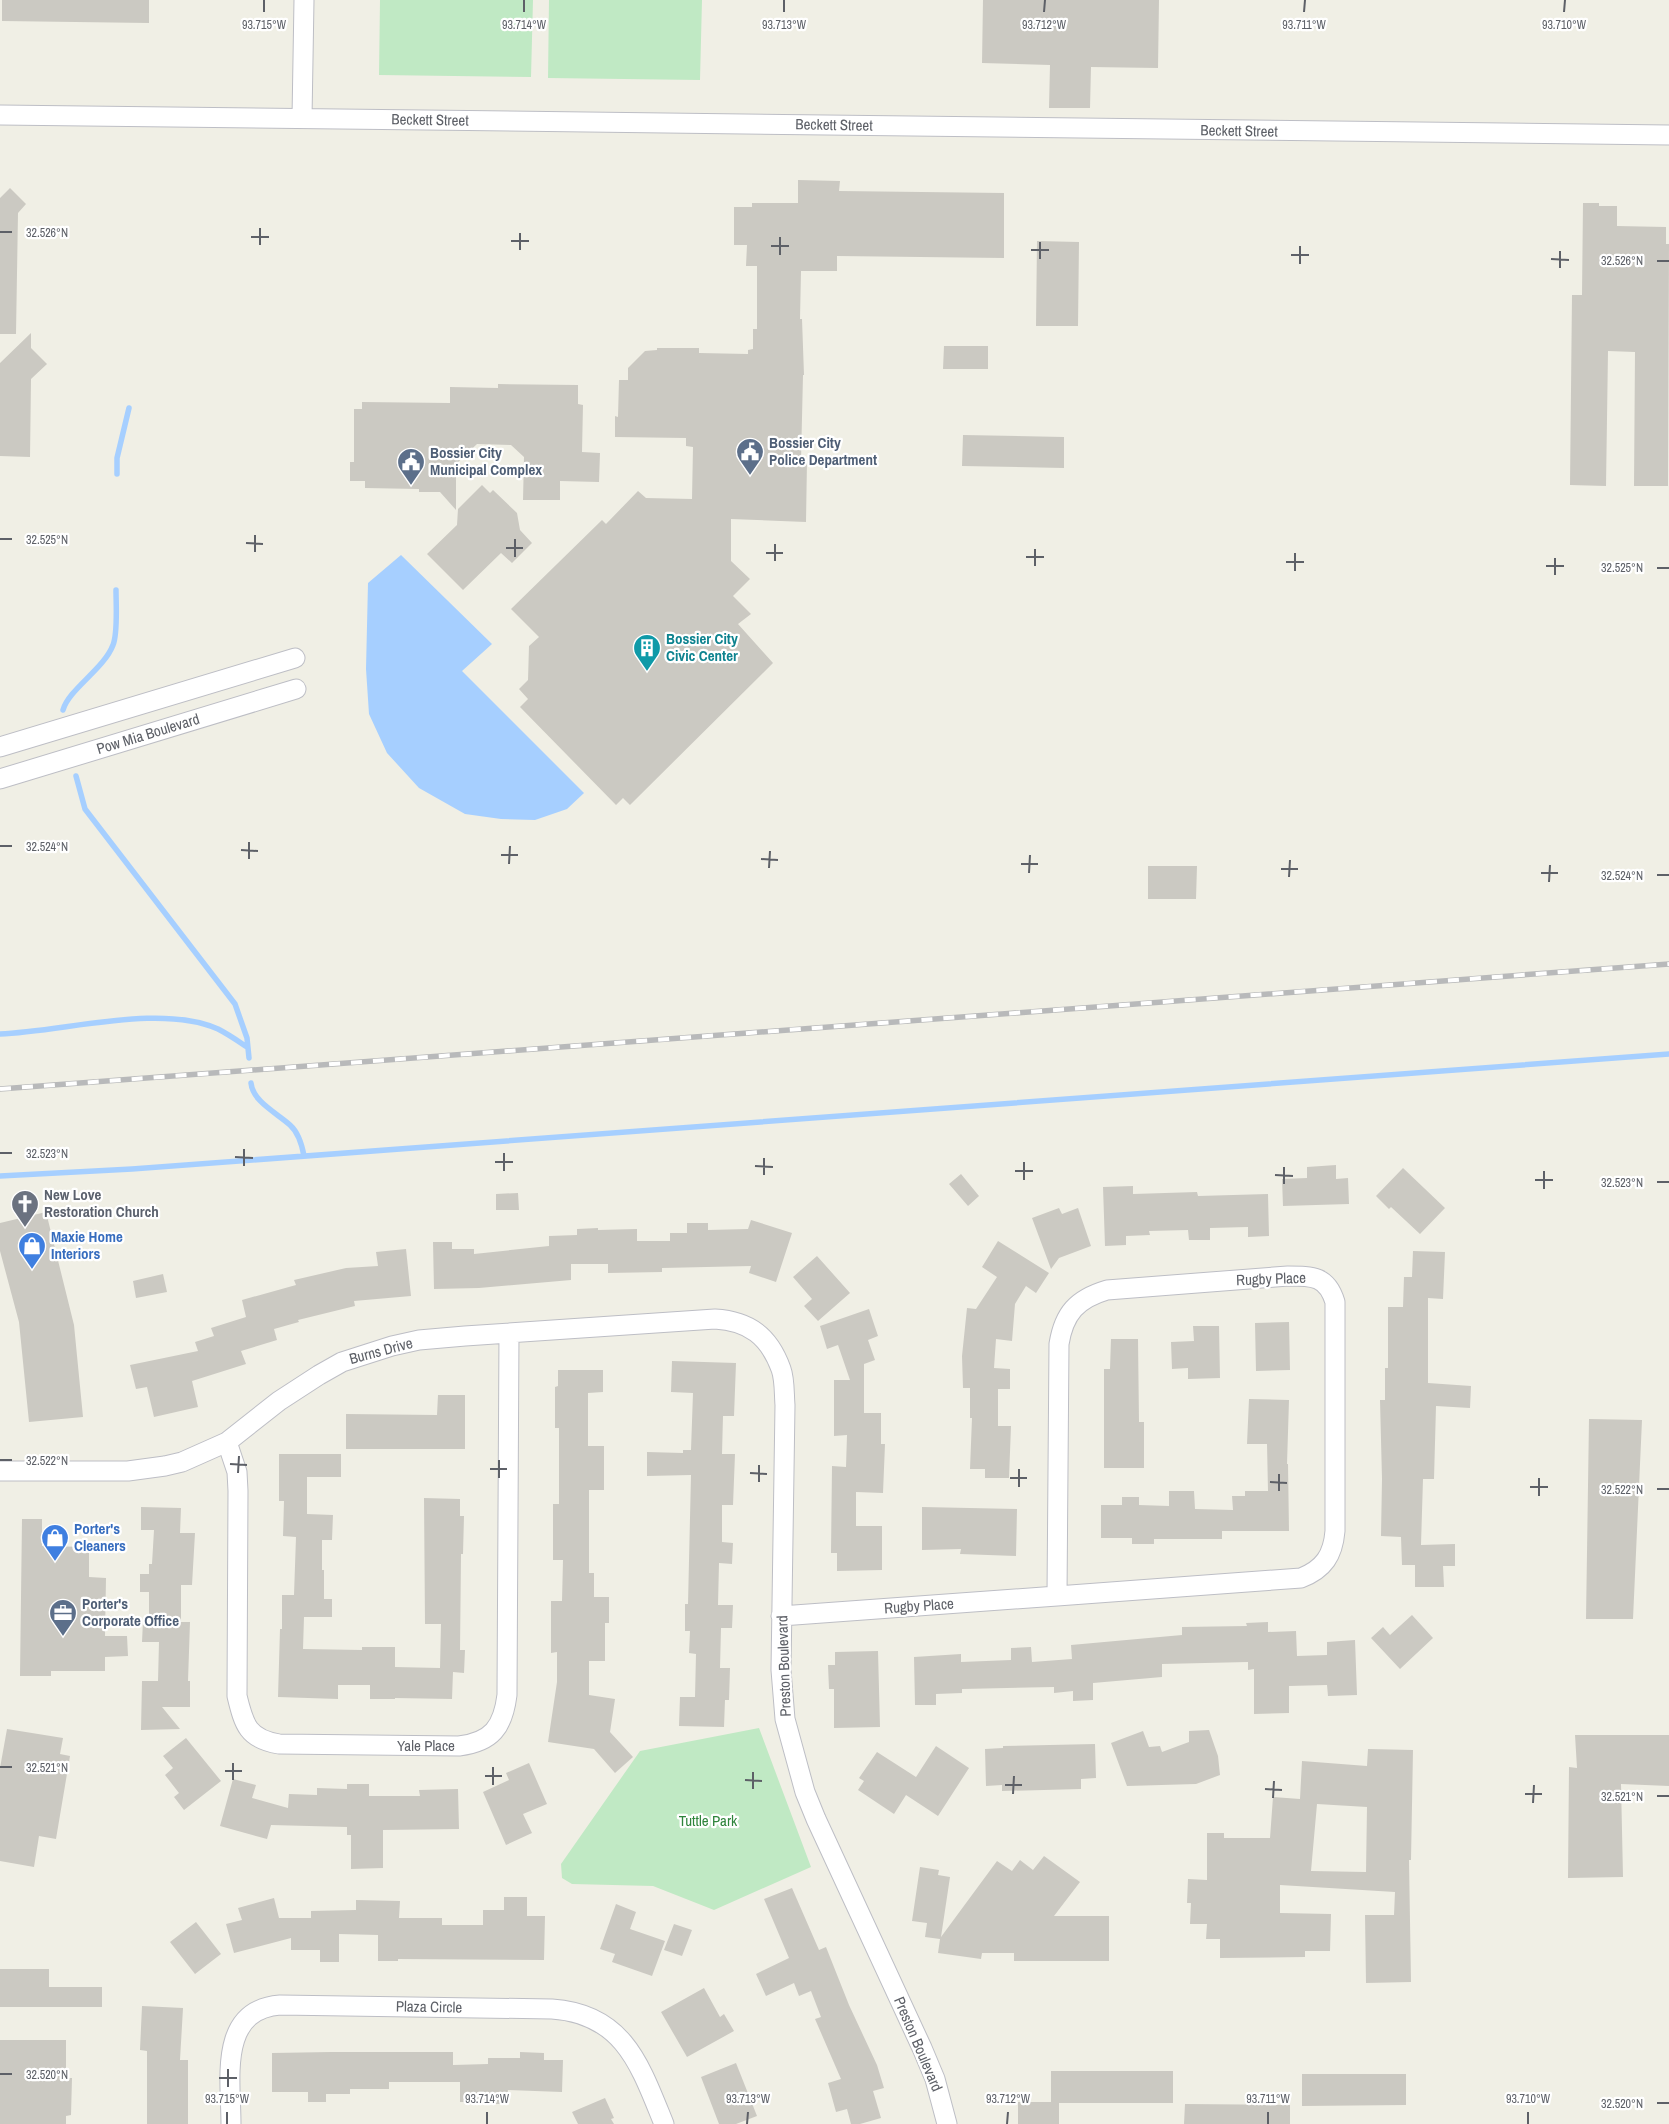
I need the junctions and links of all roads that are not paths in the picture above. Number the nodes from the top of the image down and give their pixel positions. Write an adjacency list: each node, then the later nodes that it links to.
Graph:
1 (304, 0): 3 (street)
2 (0, 115): 3 (street, Beckett Street)
3 (302, 118): 4 (street, Beckett Street)
4 (1669, 135)
5 (295, 658): 7 (street, Pow Mia Boulevard)
6 (296, 689): 8 (street, Pow Mia Boulevard)
7 (0, 747)
8 (0, 779)
9 (509, 1333): 10 (street, Burns Drive); 11 (street, Burns Drive); 11 (street, Yale Place)
10 (759, 1333): 14 (street, Preston Boulevard)
11 (227, 1442): 12 (street, Burns Drive)
12 (0, 1471)
13 (1057, 1596): 13 (street, Rugby Place); 14 (street, Rugby Place)
14 (781, 1616): 17 (street, Preston Boulevard)
15 (231, 2124): 16 (street, Plaza Circle)
16 (664, 2124)
17 (947, 2124)

